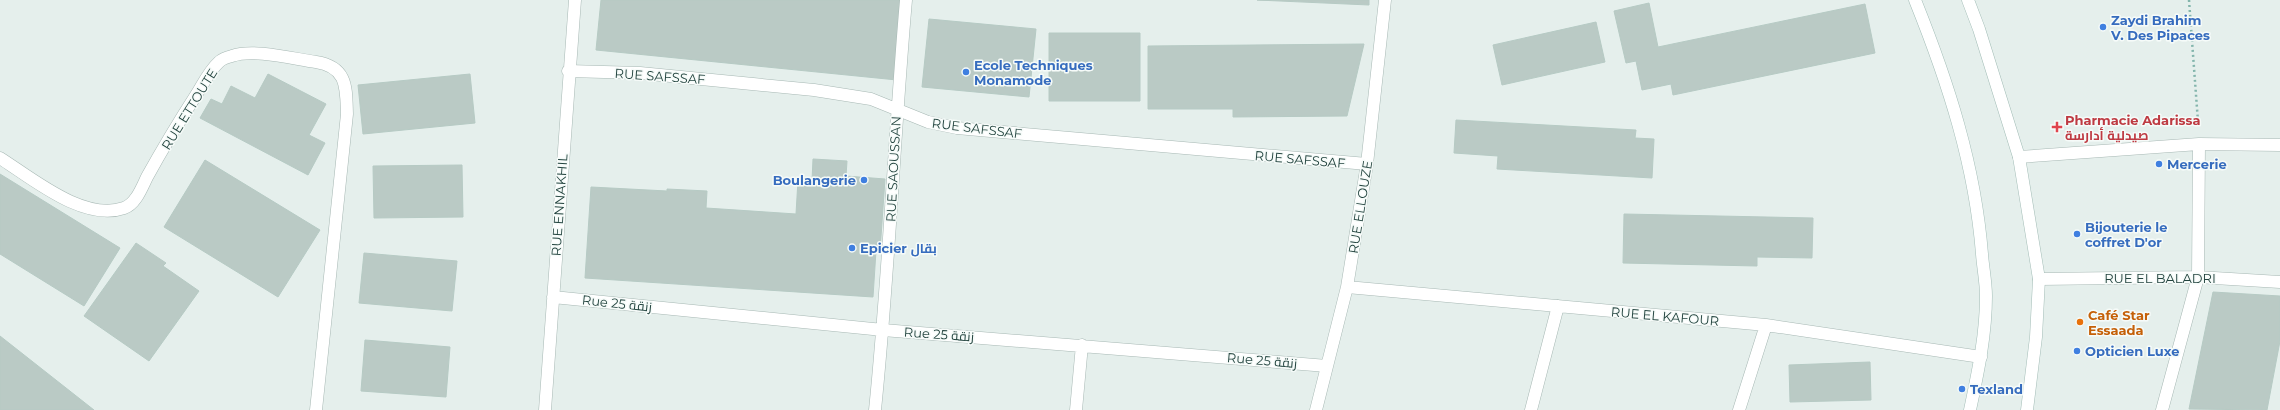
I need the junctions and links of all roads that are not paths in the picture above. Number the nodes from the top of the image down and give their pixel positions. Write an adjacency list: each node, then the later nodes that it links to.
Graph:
1 (575, 0): 6 (street, RUE ENNAKHIL)
2 (906, 0): 7 (street, RUE SAOUSSAN)
3 (1385, 0): 12 (street, RUE ELLOUZE)
4 (1915, 0): 22 (street)
5 (1968, 0): 10 (street)
6 (568, 71): 7 (street, RUE SAFSSAF); 17 (street, RUE ENNAKHIL)
7 (897, 109): 12 (street, RUE SAFSSAF); 20 (street, RUE SAOUSSAN)
8 (2200, 144): 9 (street); 10 (street); 13 (street)
9 (2280, 146)
10 (2019, 157): 14 (street)
11 (0, 158): 24 (street, RUE ETTOUTE)
12 (1367, 164): 16 (street, RUE ELLOUZE)
13 (2198, 277): 14 (street, RUE EL BALADRI); 15 (street, RUE EL BALADRI); 33 (street)
14 (2039, 279): 32 (street)
15 (2280, 282)
16 (1347, 287): 18 (street, RUE EL KAFOUR); 23 (street, RUE ELLOUZE)
17 (553, 297): 20 (street, Rue 25 زنقة); 25 (street, RUE ENNAKHIL)
18 (1558, 306): 19 (street, RUE EL KAFOUR); 29 (street)
19 (1766, 325): 22 (street, RUE EL KAFOUR); 30 (street)
20 (883, 330): 21 (street, Rue 25 زنقة); 26 (street, RUE SAOUSSAN)
21 (1082, 345): 23 (street, Rue 25 زنقة); 27 (street)
22 (1981, 357): 31 (street)
23 (1327, 366): 28 (street, RUE ELLOUZE)
24 (316, 410)
25 (545, 410)
26 (875, 410)
27 (1076, 410)
28 (1316, 410)
29 (1531, 410)
30 (1739, 410)
31 (1970, 410)
32 (2027, 410)
33 (2162, 410)

